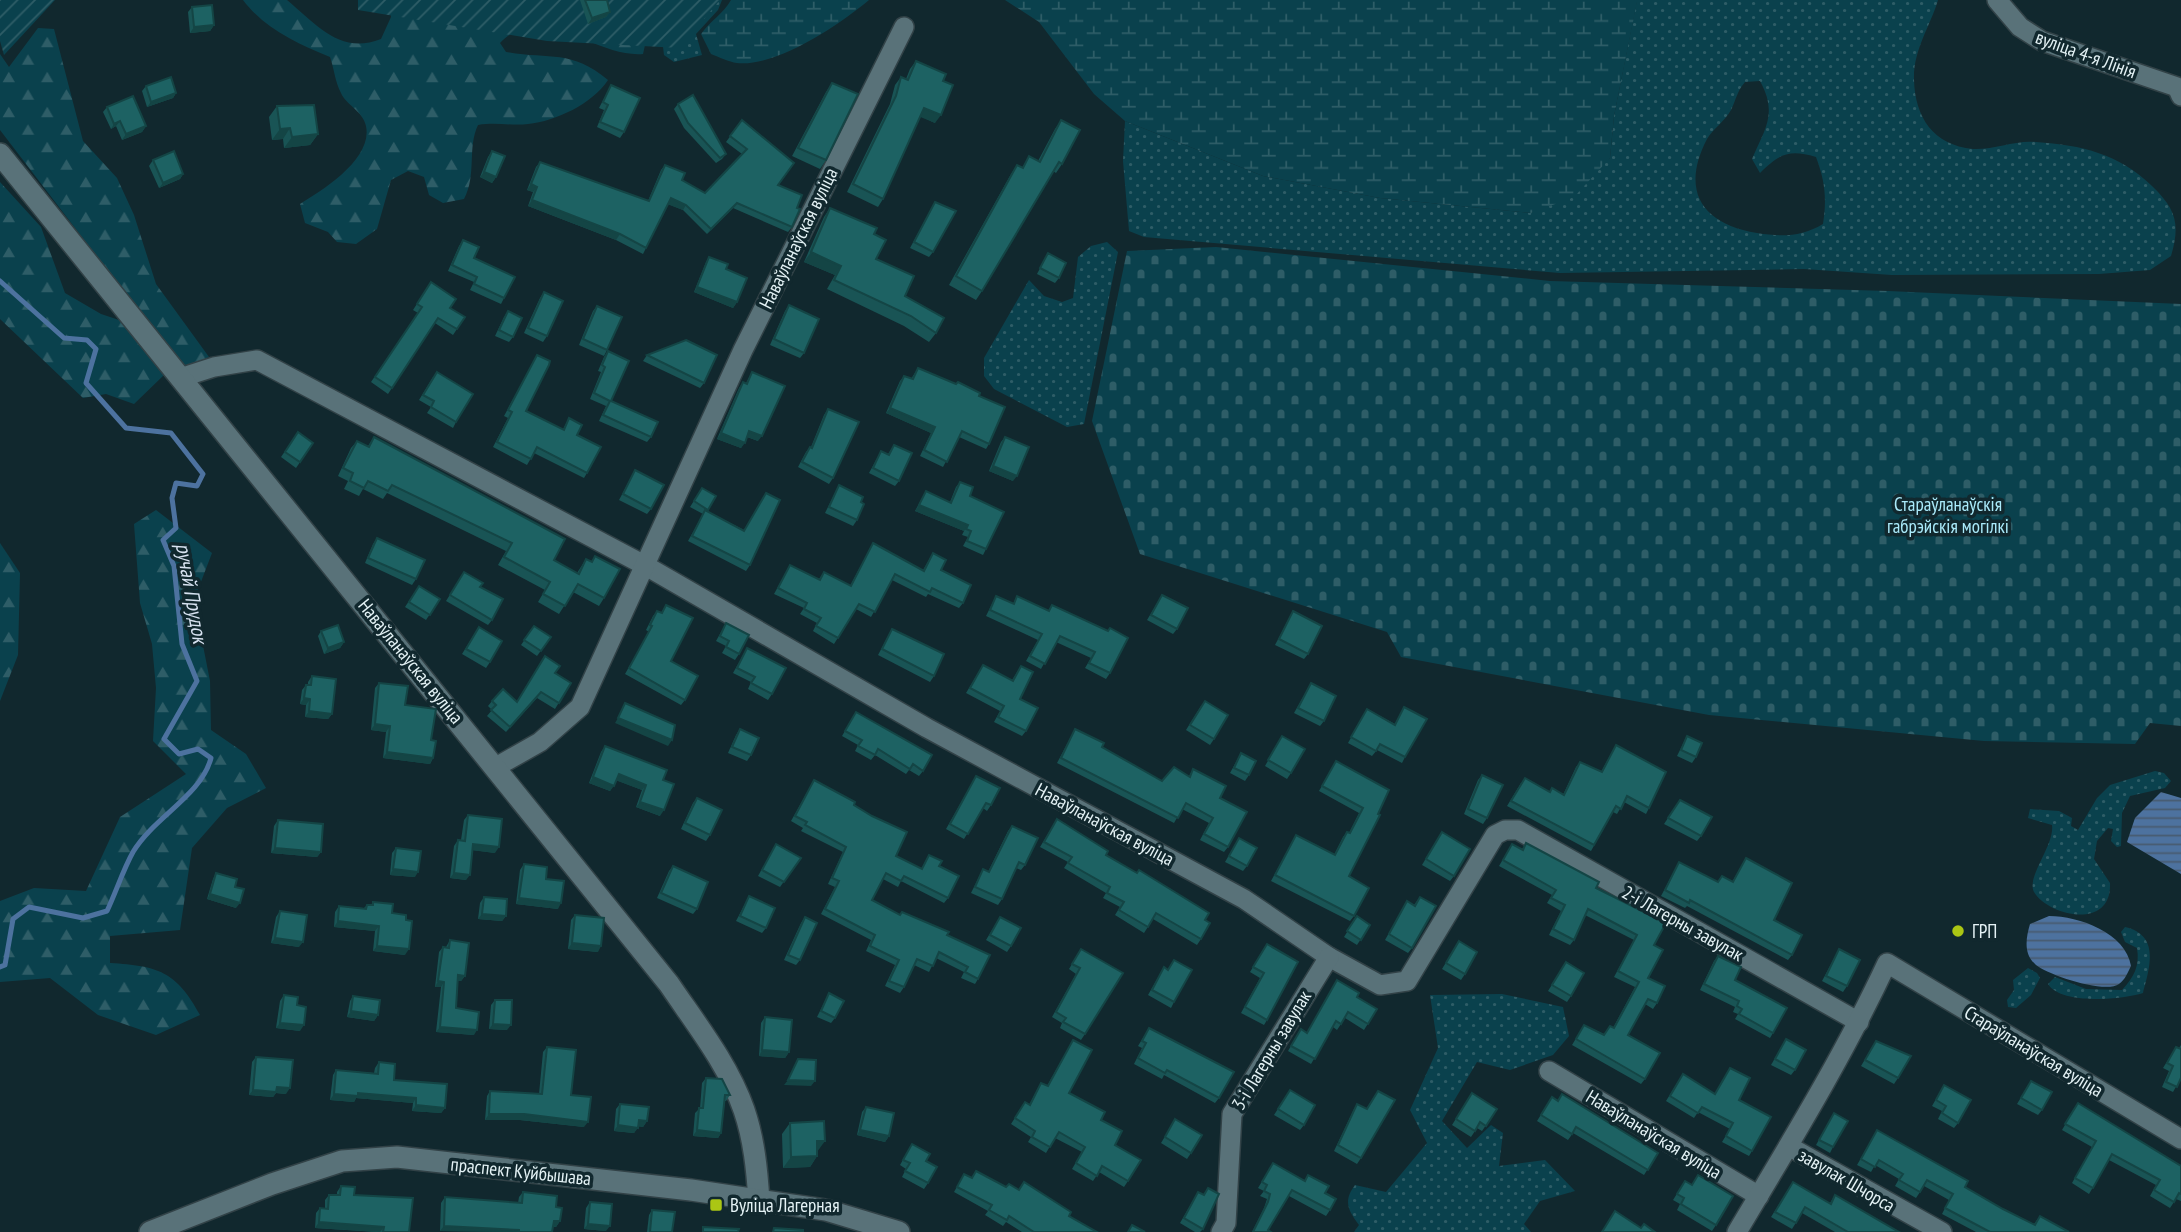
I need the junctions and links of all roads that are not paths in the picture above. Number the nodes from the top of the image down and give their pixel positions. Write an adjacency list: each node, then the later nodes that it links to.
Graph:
1 (1997, 0): 3 (street, вуліца 4-я Лінія)
2 (904, 27): 6 (street, Наваўланаўская вуліца)
3 (2180, 88)
4 (0, 153): 5 (street, Наваўланаўская вуліца)
5 (183, 377): 6 (street, Наваўланаўская вуліца); 7 (street, Наваўланаўская вуліца)
6 (646, 566): 7 (street); 9 (street, Наваўланаўская вуліца)
7 (496, 767): 15 (street, Наваўланаўская вуліца)
8 (1505, 830): 9 (street, Наваўланаўская вуліца); 10 (street, 2-і Лагерны завулак)
9 (1329, 957): 18 (street, 3-і Лагерны завулак)
10 (1859, 1022): 12 (street, Стараўланаўская вуліца); 13 (street)
11 (1549, 1071): 14 (street, Наваўланаўская вуліца)
12 (2181, 1139)
13 (1790, 1147): 14 (street); 20 (street, завулак Шчорса)
14 (1759, 1196): 19 (street)
15 (759, 1201): 16 (street, праспект Куйбышава); 17 (street, праспект Куйбышава)
16 (150, 1232)
17 (899, 1232)
18 (1221, 1232)
19 (1737, 1232)
20 (1942, 1232)

